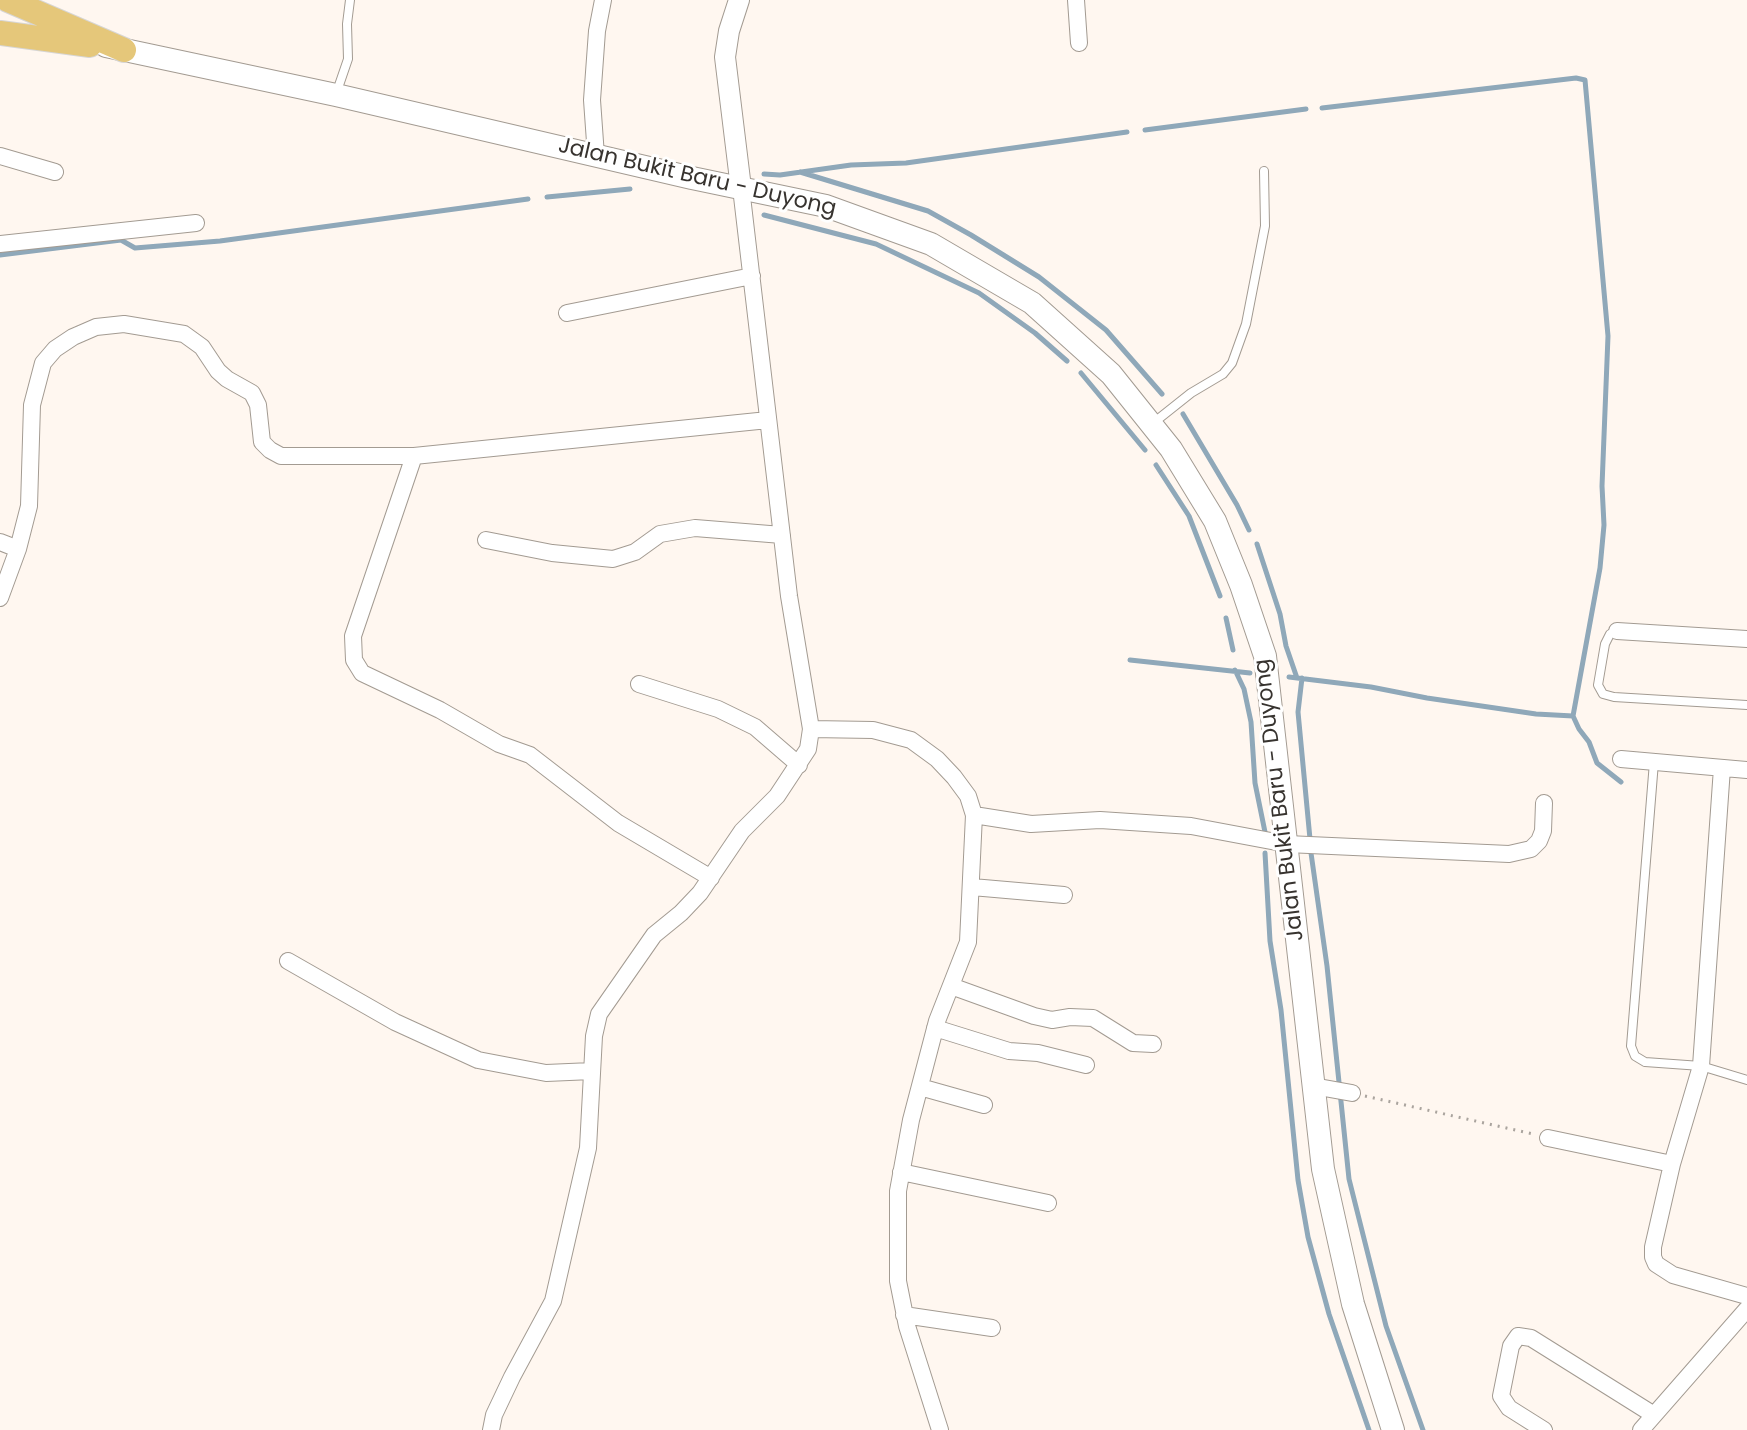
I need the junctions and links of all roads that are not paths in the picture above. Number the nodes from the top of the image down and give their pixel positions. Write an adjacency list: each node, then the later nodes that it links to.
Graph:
1 (8, 0): 9 (main road)
2 (350, 0): 10 (lane)
3 (603, 0): 12 (street)
4 (739, 0): 15 (street)
5 (1076, 0): 8 (street)
6 (0, 21): 9 (main road, Jalan Bukit Baru - Duyong)
7 (0, 33): 9 (main road)
8 (1079, 43)
9 (124, 50): 10 (main road, Jalan Bukit Baru - Duyong)
10 (336, 95): 12 (main road, Jalan Bukit Baru - Duyong)
11 (0, 156): 14 (street)
12 (596, 156): 15 (main road, Jalan Bukit Baru - Duyong)
13 (1264, 171): 21 (lane)
14 (55, 172)
15 (741, 188): 18 (street); 21 (main road, Jalan Bukit Baru - Duyong)
16 (196, 223): 17 (street)
17 (0, 244)
18 (752, 276): 19 (street); 20 (street)
19 (567, 313)
20 (768, 420): 22 (street); 23 (street)
21 (1151, 424): 40 (main road, Jalan Bukit Baru - Duyong)
22 (414, 456): 26 (street); 41 (street)
23 (782, 535): 24 (street); 32 (street)
24 (486, 540)
25 (0, 542): 26 (street)
26 (18, 549): 27 (street)
27 (0, 598)
28 (1617, 631): 29 (street); 31 (lane)
29 (1747, 639)
30 (639, 684): 35 (street)
31 (1747, 705)
32 (811, 729): 35 (street); 39 (street)
33 (1621, 759): 34 (street)
34 (1654, 762): 36 (street); 49 (lane)
35 (799, 765): 41 (street)
36 (1722, 768): 37 (street); 49 (street)
37 (1747, 770)
38 (1544, 803): 40 (street)
39 (974, 815): 40 (street); 42 (street)
40 (1287, 844): 53 (main road, Jalan Bukit Baru - Duyong)
41 (711, 878): 50 (street)
42 (972, 887): 43 (street); 45 (street)
43 (1064, 895)
44 (288, 961): 50 (street)
45 (951, 986): 46 (street); 47 (street)
46 (935, 1028): 48 (street); 52 (street)
47 (1153, 1044)
48 (1086, 1065)
49 (1701, 1066): 51 (lane); 57 (street)
50 (592, 1071): 65 (street)
51 (1747, 1080)
52 (920, 1087): 55 (street); 58 (street)
53 (1323, 1087): 54 (street); 67 (main road, Jalan Bukit Baru - Duyong)
54 (1352, 1093)
55 (984, 1105)
56 (1548, 1138): 57 (street)
57 (1672, 1164): 60 (street)
58 (901, 1172): 59 (street); 62 (street)
59 (1048, 1203)
60 (1747, 1296)
61 (1747, 1309): 64 (street)
62 (904, 1315): 63 (street); 66 (street)
63 (992, 1328)
64 (1654, 1415): 68 (street); 69 (street)
65 (491, 1430)
66 (940, 1430)
67 (1393, 1430)
68 (1544, 1430)
69 (1641, 1430)

